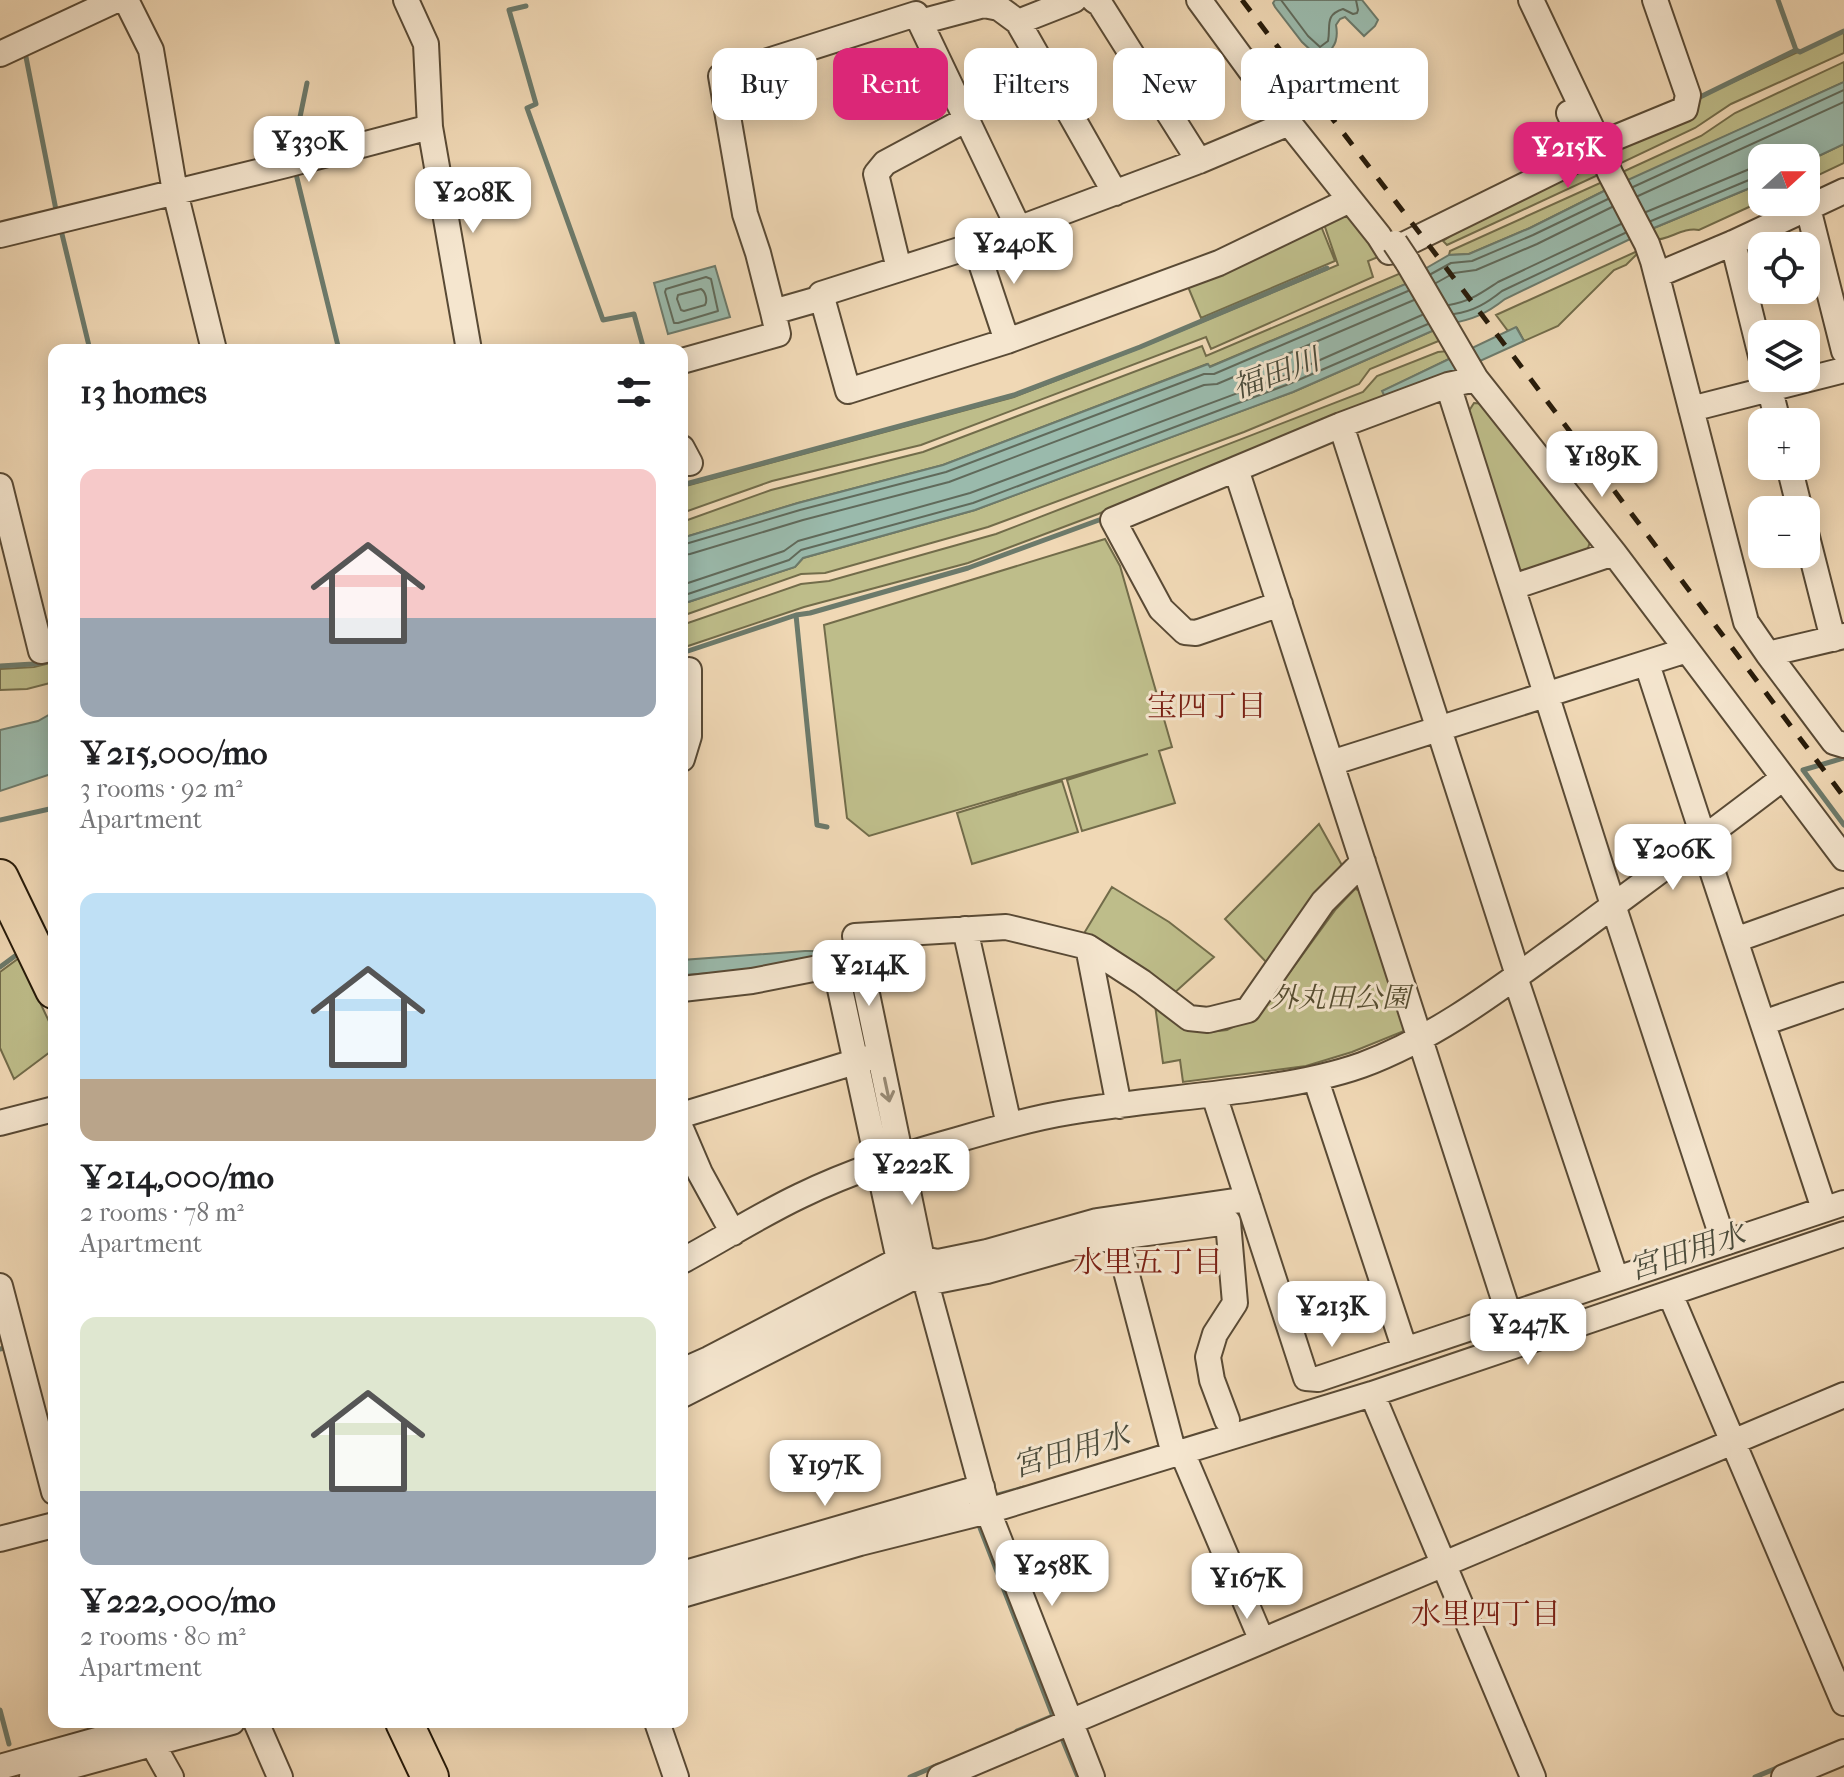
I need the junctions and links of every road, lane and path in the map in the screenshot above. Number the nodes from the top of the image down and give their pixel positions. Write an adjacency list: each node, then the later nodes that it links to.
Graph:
1 (116, 0): 12 (street)
2 (126, 0): 22 (street)
3 (406, 0): 18 (street)
4 (1074, 0): 11 (street)
5 (1094, 0): 20 (street)
6 (1199, 0): 17 (street)
7 (1214, 0): 42 (street)
8 (1531, 0): 13 (street)
9 (1655, 0): 19 (street)
10 (920, 22): 11 (street); 14 (street); 35 (street)
11 (1018, 22): 23 (street)
12 (0, 54)
13 (1561, 62): 24 (street); 33 (street)
14 (964, 113)
15 (965, 120): 32 (street)
16 (967, 120): 28 (street)
17 (1289, 123): 20 (street); 24 (street)
18 (430, 127): 22 (street); 39 (street)
19 (1612, 139)
20 (1199, 161): 23 (street)
21 (1844, 191): 25 (street)
22 (175, 192): 29 (street); 38 (street)
23 (1115, 193): 28 (street)
24 (1350, 200): 37 (street)
25 (1820, 202)
26 (1791, 216): 30 (street)
27 (1810, 216): 40 (street)
28 (1019, 229): 31 (street)
29 (0, 235)
30 (1733, 243): 33 (street); 36 (street)
31 (975, 245): 32 (street); 37 (street)
32 (899, 269): 34 (street)
33 (1657, 275): 47 (street)
34 (822, 298): 35 (street); 37 (street)
35 (773, 312): 41 (street)
36 (1752, 320)
37 (1007, 341)
38 (213, 344)
39 (468, 344)
40 (1844, 351)
41 (688, 359)
42 (1465, 359): 45 (street); 51 (street)
43 (1844, 370): 44 (street)
44 (1820, 374)
45 (1448, 385): 48 (street); 53 (street)
46 (1748, 390): 47 (street)
47 (1691, 409): 58 (street)
48 (1341, 425): 49 (street); 62 (street)
49 (1236, 469): 54 (street); 54 (street)
50 (0, 486): 56 (street)
51 (1614, 553): 53 (street); 57 (street)
52 (1817, 568): 55 (street)
53 (1513, 587): 61 (street)
54 (1280, 604): 65 (street)
55 (1838, 637): 58 (street)
56 (48, 649)
57 (1687, 650): 59 (street); 66 (street)
58 (1768, 654): 64 (street)
59 (1647, 664): 61 (street); 67 (street)
60 (688, 670): 63 (street)
61 (1547, 695): 62 (street); 72 (street)
62 (1439, 729): 65 (street); 78 (street)
63 (688, 739)
64 (1844, 745)
65 (1331, 763): 69 (street)
66 (1783, 778): 67 (street); 68 (street)
67 (1704, 839): 72 (street); 74 (street)
68 (1844, 858)
69 (1363, 862): 75 (street); 83 (street)
70 (0, 878): 79 (highway)
71 (1844, 901): 74 (street)
72 (1613, 905): 78 (street); 99 (street)
73 (965, 929): 75 (street); 76 (street); 91 (street)
74 (1735, 940): 82 (street)
75 (1088, 947): 87 (street)
76 (860, 959): 77 (street); 84 (street)
77 (835, 966): 80 (street); 84 (street)
78 (1517, 976): 83 (street); 102 (street)
79 (48, 978)
80 (688, 988)
81 (1844, 995): 82 (street)
82 (1763, 1023): 95 (street)
83 (1420, 1040): 85 (street); 105 (street)
84 (868, 1058): 89 (street); 93 (street)
85 (1316, 1080): 86 (street); 106 (street)
86 (1214, 1095): 87 (street); 94 (street)
87 (1119, 1106): 91 (street)
88 (48, 1111): 90 (street)
89 (688, 1113)
90 (0, 1123)
91 (1009, 1125): 93 (street)
92 (688, 1145): 96 (street)
93 (889, 1160): 96 (street); 101 (street)
94 (1248, 1199): 101 (street); 106 (street)
95 (1834, 1206): 99 (street)
96 (733, 1233): 100 (street)
97 (1844, 1234): 104 (street)
98 (1117, 1237): 101 (street); 111 (street); 113 (street)
99 (1724, 1243): 102 (street)
100 (688, 1258)
101 (915, 1267): 107 (street); 108 (street); 115 (street)
102 (1616, 1279): 105 (street)
103 (0, 1286): 114 (street)
104 (1670, 1294): 109 (street); 112 (street)
105 (1509, 1315): 106 (street)
106 (1405, 1350)
107 (688, 1368)
108 (688, 1392)
109 (1372, 1394): 113 (street); 118 (street)
110 (1844, 1395): 112 (street)
111 (1227, 1420)
112 (1733, 1442): 118 (street); 122 (street)
113 (1178, 1453): 115 (street); 121 (street)
114 (48, 1469)
115 (985, 1499): 119 (street); 120 (street); 123 (street)
116 (48, 1527): 117 (street)
117 (0, 1539)
118 (1443, 1564): 121 (street); 139 (street)
119 (688, 1573)
120 (688, 1593)
121 (1262, 1641): 123 (street)
122 (1844, 1703)
123 (1070, 1722): 137 (street); 138 (street)
124 (117, 1728): 129 (street); 131 (street)
125 (179, 1728): 129 (street)
126 (259, 1728): 134 (street)
127 (407, 1728): 135 (highway)
128 (659, 1728): 136 (street)
129 (152, 1731): 132 (street); 133 (street)
130 (1844, 1752): 140 (street)
131 (0, 1767)
132 (32, 1777)
133 (171, 1777)
134 (280, 1777)
135 (430, 1777)
136 (676, 1777)
137 (940, 1777)
138 (1092, 1777)
139 (1533, 1777)
140 (1784, 1777)

